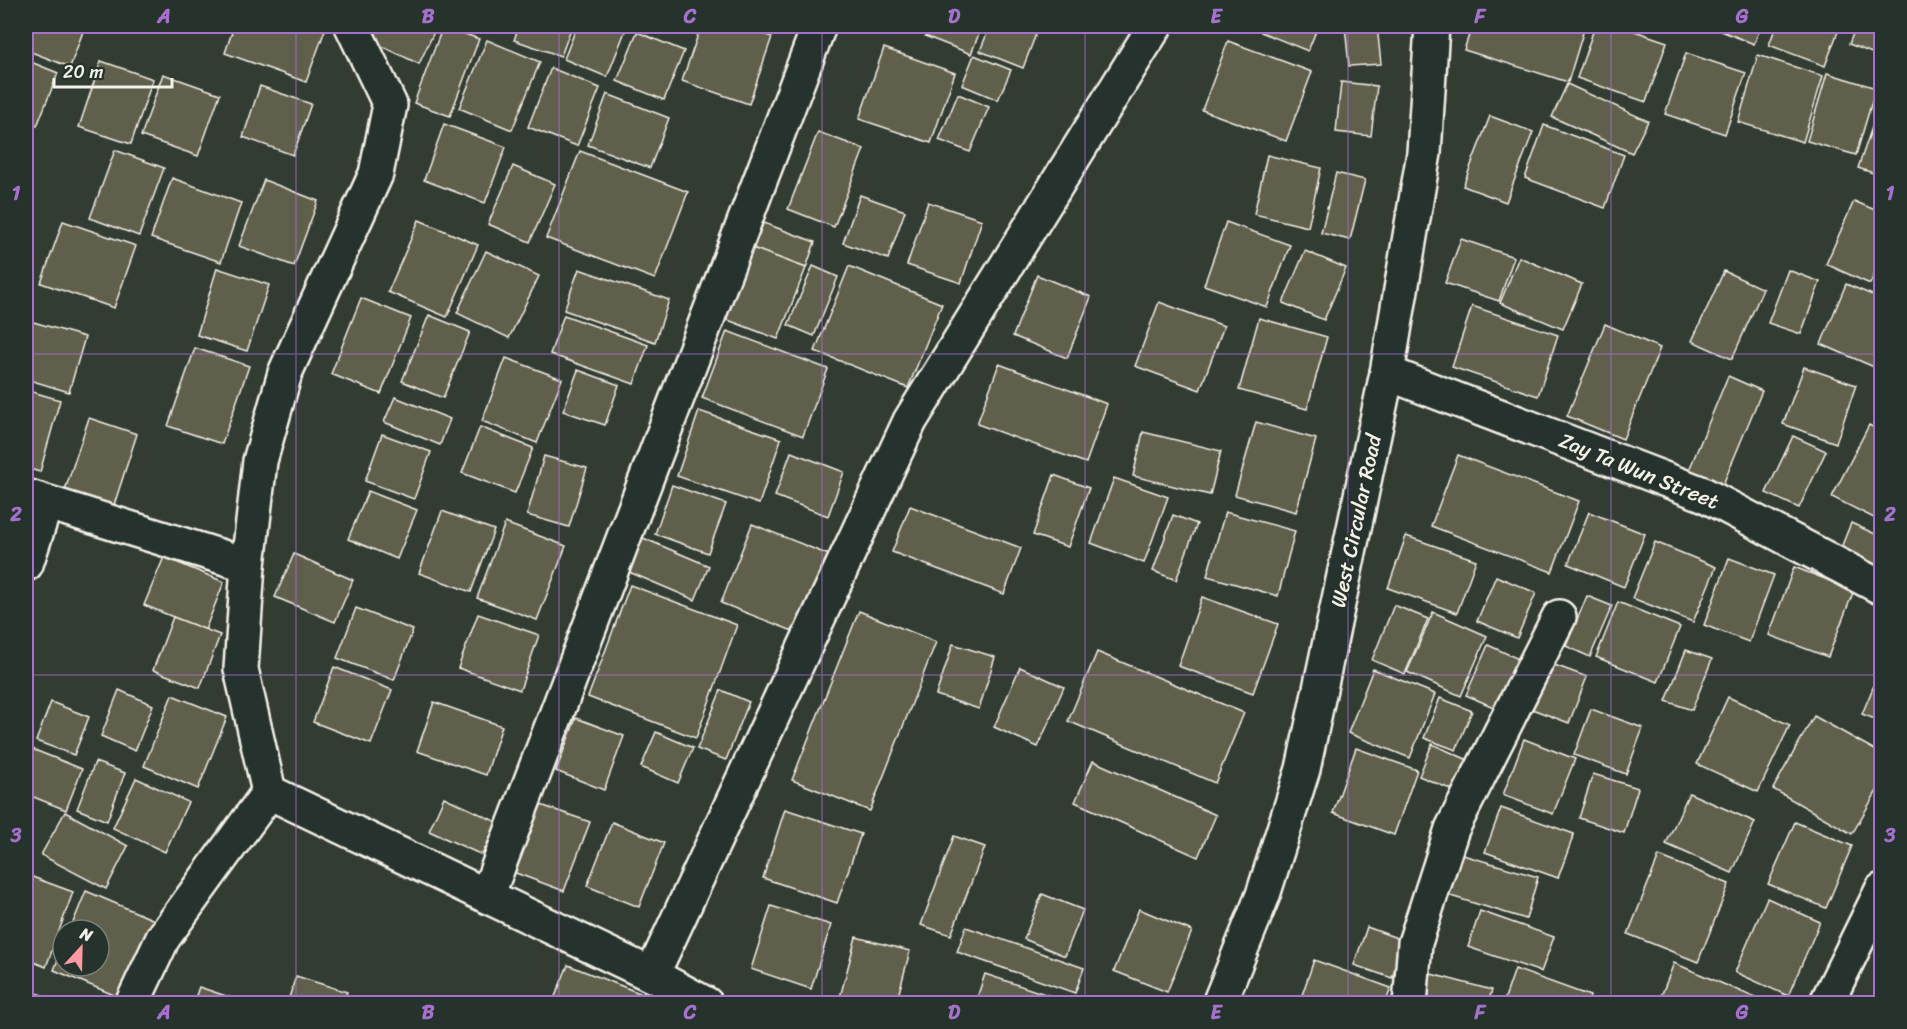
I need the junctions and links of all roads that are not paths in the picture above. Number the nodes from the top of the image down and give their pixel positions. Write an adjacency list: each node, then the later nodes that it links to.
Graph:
1 (352, 26): 8 (street)
2 (819, 26): 13 (street)
3 (1155, 26): 14 (street)
4 (1432, 26): 5 (street, West Circular Road)
5 (1387, 373): 9 (street, Zay Ta Wun Street); 17 (street, West Circular Road)
6 (36, 500): 7 (street); 8 (street)
7 (26, 564)
8 (248, 565): 11 (street)
9 (1881, 588)
10 (1560, 617): 18 (street)
11 (269, 792): 13 (street); 15 (street)
12 (1881, 890): 19 (street)
13 (487, 896): 14 (street)
14 (652, 975): 16 (street)
15 (132, 1004)
16 (706, 1004)
17 (1219, 1004)
18 (1410, 1004)
19 (1826, 1004)

